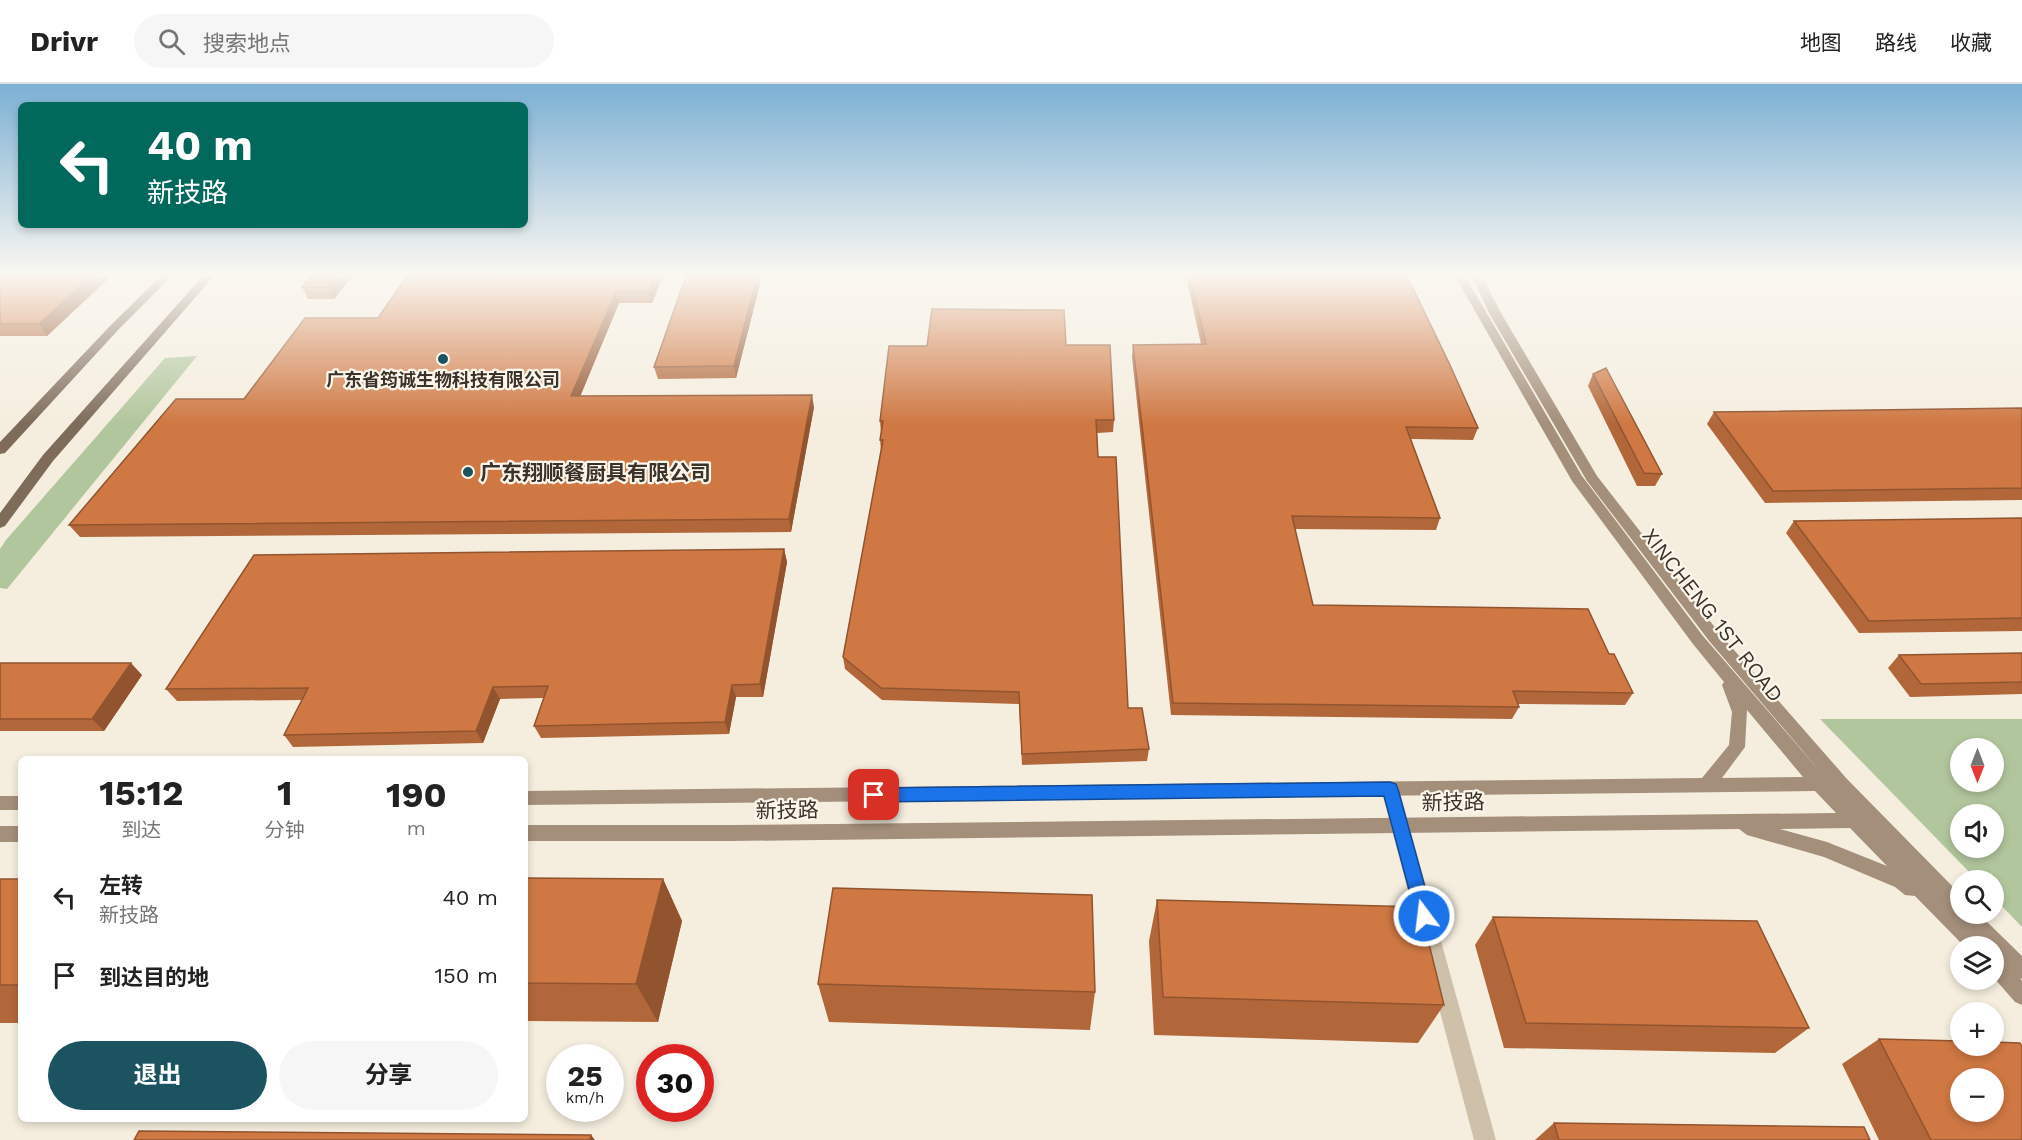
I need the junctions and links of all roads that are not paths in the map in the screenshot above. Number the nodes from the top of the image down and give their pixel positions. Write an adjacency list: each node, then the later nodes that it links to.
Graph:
1 (117, 325): 5 (main road)
2 (164, 325): 6 (main road)
3 (1489, 325): 7 (street, XINCHENG 1ST ROAD)
4 (1502, 325): 9 (street, XINCHENG 1ST ROAD)
5 (0, 450)
6 (0, 523)
7 (1726, 674): 8 (street, XINCHENG 1ST ROAD); 10 (street)
8 (1819, 784): 9 (street, 新技路); 10 (street, 新技路); 15 (street, XINCHENG 1ST ROAD)
9 (1841, 784): 16 (street, XINCHENG 1ST ROAD)
10 (1706, 786): 11 (street, 新技路)
11 (1390, 789): 12 (street, 新技路); 18 (street)
12 (528, 798)
13 (0, 803): 14 (street)
14 (18, 803)
15 (1854, 820): 16 (street, 新技路); 17 (street, 新技路); 23 (street, XINCHENG 1ST ROAD)
16 (1877, 820): 22 (street, XINCHENG 1ST ROAD)
17 (1730, 822): 18 (street, 新技路); 24 (street)
18 (1401, 825): 19 (street, 新技路); 29 (street)
19 (528, 833)
20 (0, 834): 21 (street)
21 (18, 834)
22 (1950, 907)
23 (1950, 907)
24 (1950, 908)
25 (1977, 924): 26 (street)
26 (2022, 970)
27 (2004, 976): 28 (street)
28 (2022, 995)
29 (1485, 1140)

